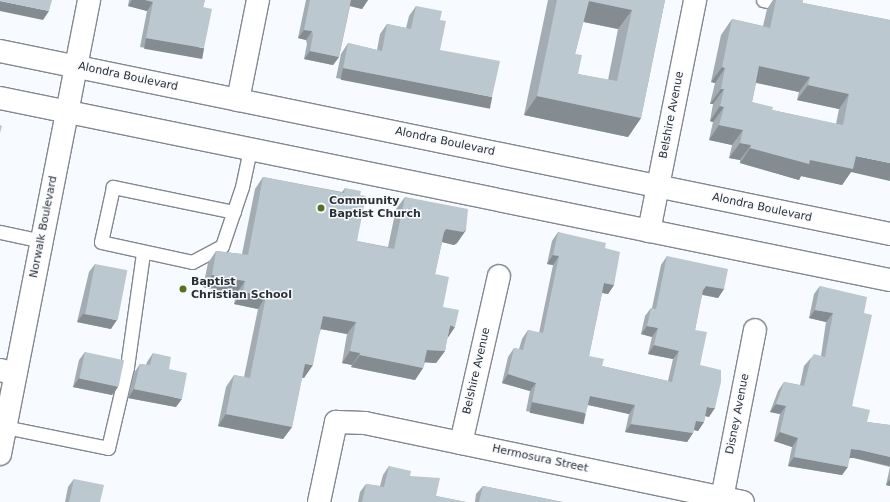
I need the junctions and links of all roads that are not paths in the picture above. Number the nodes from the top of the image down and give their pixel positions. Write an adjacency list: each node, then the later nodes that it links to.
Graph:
1 (89, 0): 7 (main road, Norwalk Boulevard)
2 (258, 0): 9 (main road)
3 (695, 0): 12 (main road, Belshire Avenue)
4 (763, 0): 5 (lane)
5 (800, 8)
6 (0, 51): 7 (main road, Alondra Boulevard)
7 (76, 66): 9 (main road, Alondra Boulevard); 10 (main road, Norwalk Boulevard)
8 (0, 98): 10 (main road)
9 (238, 100): 12 (main road, Alondra Boulevard)
10 (67, 112): 11 (main road); 17 (main road, Norwalk Boulevard)
11 (250, 149): 13 (lane); 14 (main road)
12 (657, 186): 14 (main road, Belshire Avenue); 16 (main road, Alondra Boulevard)
13 (234, 212): 18 (lane); 18 (lane)
14 (649, 231): 20 (main road)
15 (0, 232): 17 (lane)
16 (890, 234)
17 (42, 241): 22 (main road, Norwalk Boulevard)
18 (143, 253): 23 (lane)
19 (498, 276): 24 (main road, Belshire Avenue)
20 (890, 280)
21 (754, 330): 26 (main road, Disney Avenue)
22 (8, 372): 23 (main road, Norwalk Boulevard)
23 (5, 426): 25 (main road, Norwalk Boulevard)
24 (461, 443): 26 (main road, Hermosura Street); 27 (main road, Hermosura Street)
25 (0, 454)
26 (722, 498): 28 (main road, Hermosura Street)
27 (319, 502)
28 (743, 502)

